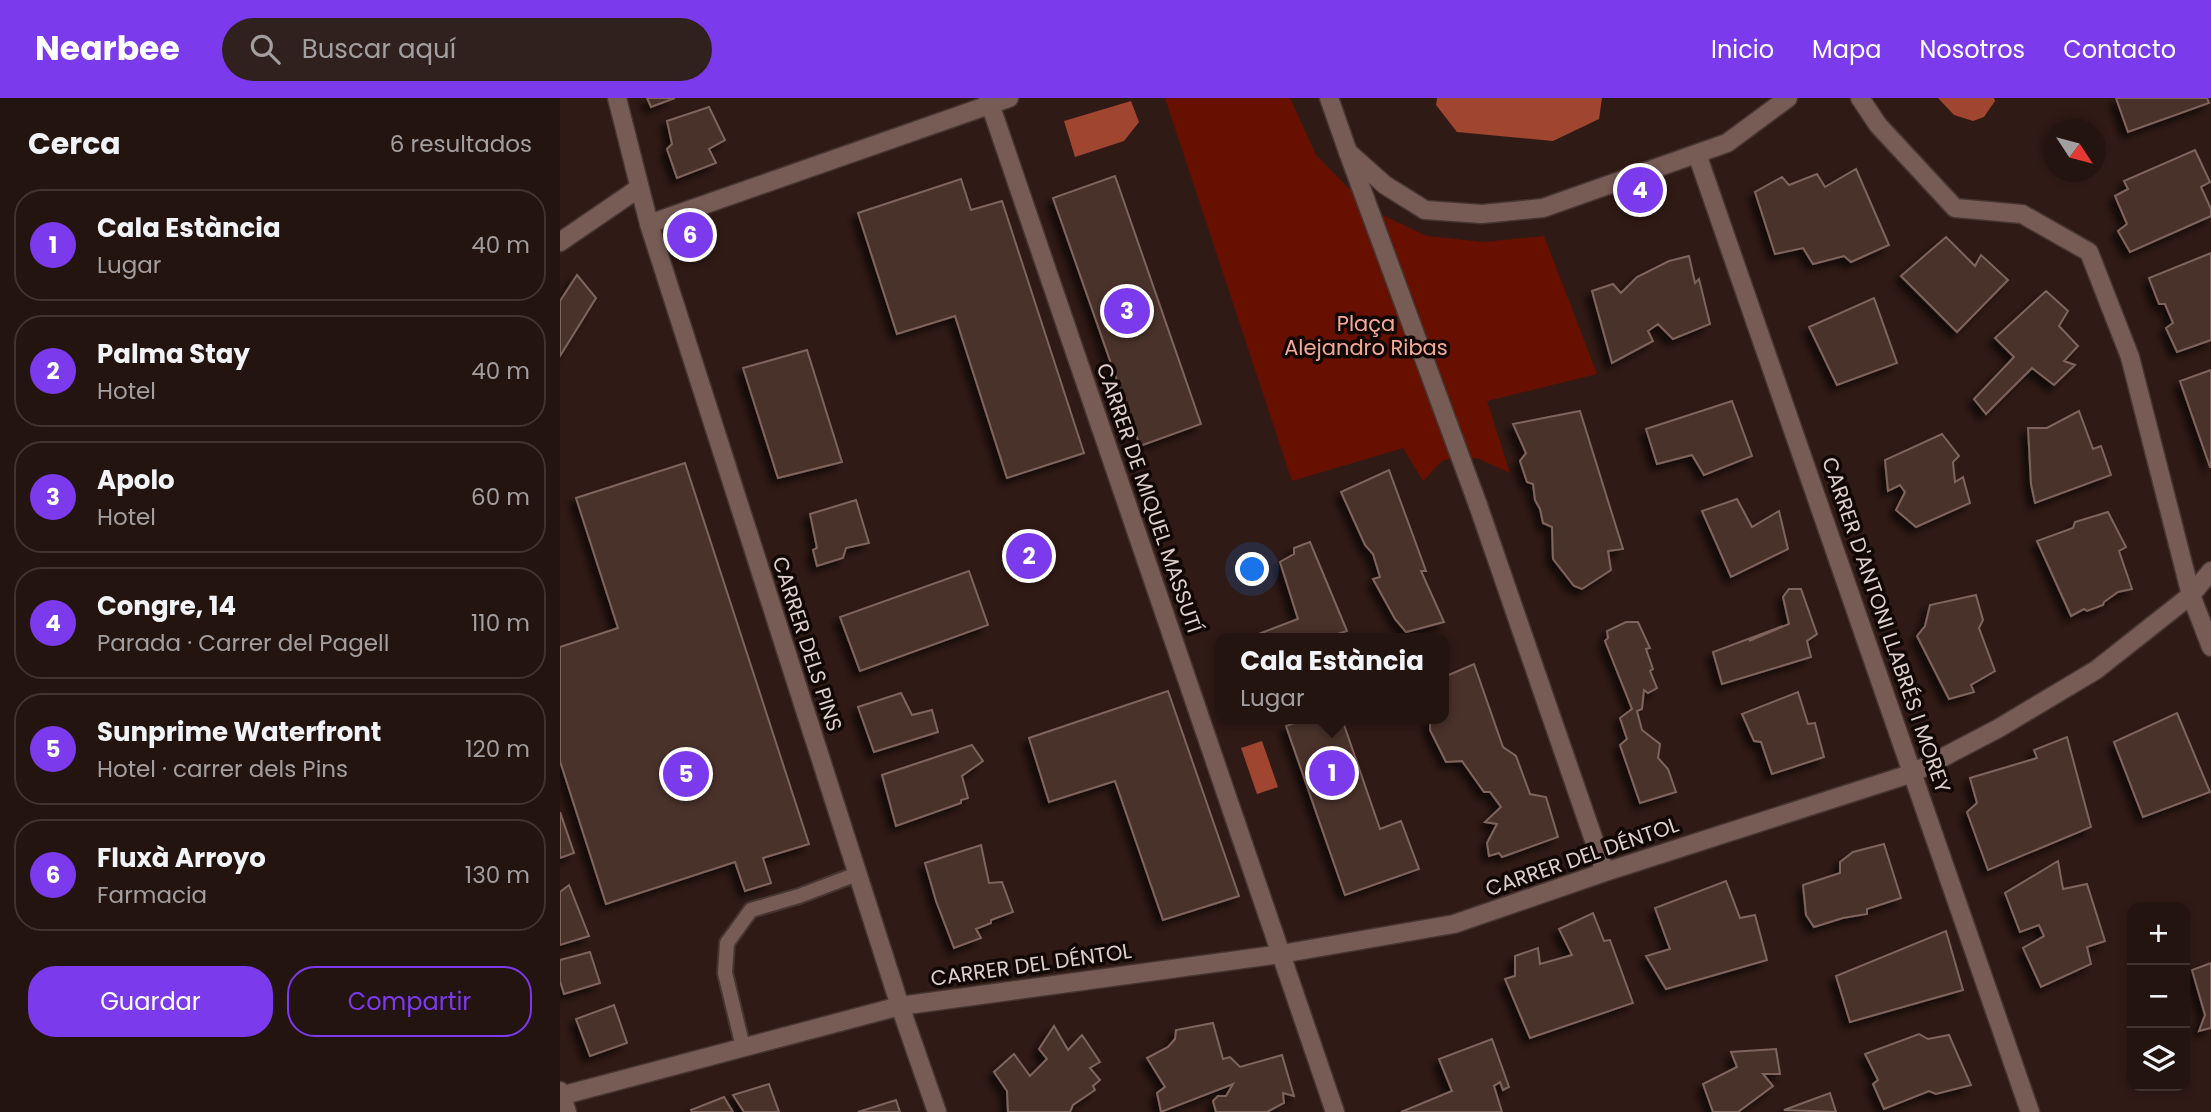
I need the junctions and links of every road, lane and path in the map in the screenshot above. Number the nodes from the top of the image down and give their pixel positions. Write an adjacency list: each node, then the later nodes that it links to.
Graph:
1 (617, 98): 9 (street)
2 (1009, 98): 6 (street)
3 (1329, 98): 7 (street)
4 (1788, 98): 8 (street)
5 (1860, 98): 13 (street)
6 (989, 101): 10 (street); 18 (street, CARRER DE MIQUEL MASSUTÍ)
7 (1348, 152): 8 (street); 16 (street)
8 (1697, 154): 15 (street, CARRER D'ANTONI LLABRÉS I MOREY)
9 (639, 188): 10 (street, CARRER DELS PINS); 11 (street)
10 (649, 224): 17 (street, CARRER DELS PINS)
11 (560, 242)
12 (2211, 571): 13 (street, CARRER DEL DÉNTOL)
13 (2191, 595): 14 (street); 15 (street, CARRER DEL DÉNTOL)
14 (2211, 648)
15 (1913, 773): 16 (street, CARRER DEL DÉNTOL); 24 (street, CARRER D'ANTONI LLABRÉS I MOREY)
16 (1605, 872): 18 (street, CARRER DEL DÉNTOL)
17 (857, 874): 19 (street, CARRER DELS PINS); 20 (lane)
18 (1281, 954): 19 (street, CARRER DEL DÉNTOL); 23 (street, CARRER DE MIQUEL MASSUTÍ)
19 (900, 1006): 20 (street, CARRER DEL DÉNTOL); 22 (street, CARRER DELS PINS)
20 (743, 1047): 21 (street, CARRER DEL DÉNTOL)
21 (562, 1098)
22 (937, 1112)
23 (1335, 1112)
24 (2030, 1112)

